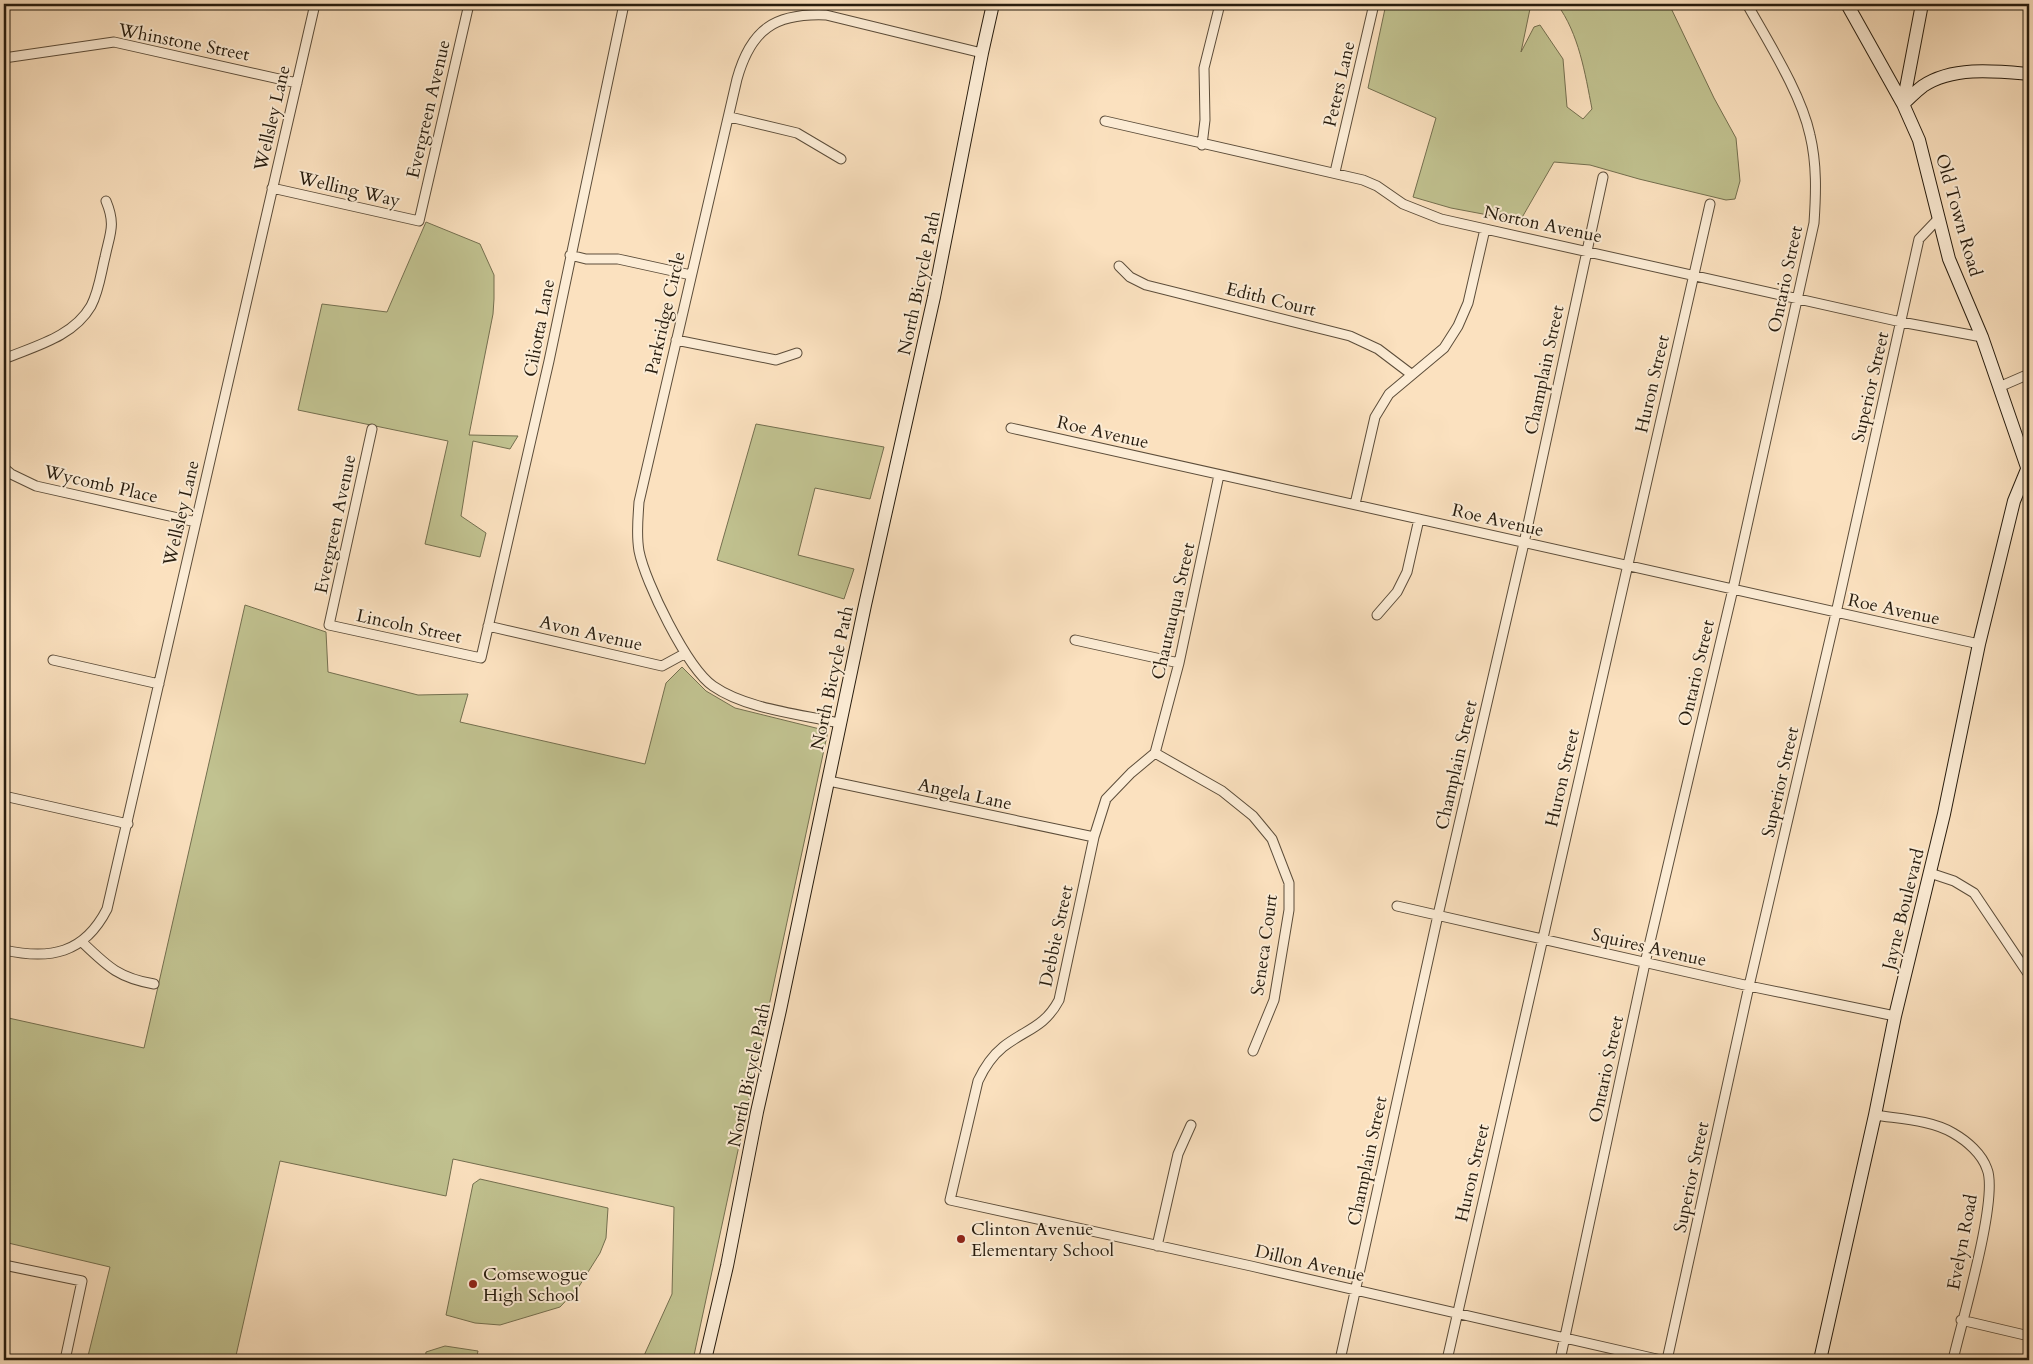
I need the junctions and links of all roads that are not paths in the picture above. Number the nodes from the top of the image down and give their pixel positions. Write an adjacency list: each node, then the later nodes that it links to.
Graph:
1 (315, 4): 13 (street, Wellsley Lane)
2 (469, 4): 25 (street, Evergreen Avenue)
3 (624, 4): 28 (street, Ciliotta Lane)
4 (994, 4): 10 (street, North Bicycle Path)
5 (1220, 4): 17 (street)
6 (1374, 4): 19 (street, Peters Lane)
7 (1747, 4): 32 (street, Ontario Street)
8 (1847, 4): 14 (street, Old Town Road)
9 (1922, 4): 14 (street)
10 (982, 53): 15 (street, Parkridge Circle); 63 (street, North Bicycle Path)
11 (4, 58): 13 (street, Whinstone Street)
12 (2029, 74): 14 (street)
13 (297, 83): 21 (street, Wellsley Lane)
14 (1903, 104): 24 (street, Old Town Road)
15 (730, 117): 18 (street); 30 (street, Parkridge Circle)
16 (1105, 121): 17 (street, Norton Avenue)
17 (1202, 145): 19 (street, Norton Avenue)
18 (840, 159)
19 (1335, 172): 26 (street, Norton Avenue)
20 (1603, 178): 27 (street, Champlain Street)
21 (272, 188): 25 (street, Welling Way); 48 (street, Wellsley Lane)
22 (106, 201): 37 (street)
23 (1710, 204): 31 (street, Huron Street)
24 (1939, 218): 33 (street, Superior Street); 34 (street, Old Town Road)
25 (419, 221)
26 (1485, 229): 27 (street, Norton Avenue); 38 (street)
27 (1587, 250): 31 (street, Norton Avenue); 49 (street, Champlain Street)
28 (570, 255): 30 (street); 55 (street, Ciliotta Lane)
29 (1119, 266): 38 (street, Edith Court)
30 (691, 275): 35 (street, Parkridge Circle)
31 (1694, 275): 32 (street, Norton Avenue); 50 (street, Huron Street)
32 (1799, 298): 33 (street, Norton Avenue); 51 (street, Ontario Street)
33 (1902, 322): 34 (street, Norton Avenue); 52 (street, Superior Street)
34 (1982, 337): 40 (street, Old Town Road)
35 (676, 340): 36 (street); 58 (street, Parkridge Circle)
36 (797, 353)
37 (4, 359)
38 (1411, 374): 46 (street)
39 (2029, 374): 40 (street)
40 (1999, 387): 44 (street, Old Town Road)
41 (1011, 428): 45 (street, Roe Avenue)
42 (372, 429): 54 (street, Evergreen Avenue)
43 (4, 468): 48 (street, Wycomb Place)
44 (2029, 470): 57 (street, Jayne Boulevard)
45 (1219, 474): 46 (street, Roe Avenue); 61 (street, Chautauqua Street)
46 (1355, 504): 47 (street, Roe Avenue)
47 (1419, 519): 49 (street, Roe Avenue); 53 (street)
48 (196, 522): 62 (street, Wellsley Lane)
49 (1524, 543): 50 (street, Roe Avenue); 71 (street, Champlain Street)
50 (1627, 566): 51 (street, Roe Avenue); 72 (street, Huron Street)
51 (1733, 589): 52 (street, Roe Avenue); 75 (street, Ontario Street)
52 (1836, 613): 57 (street, Roe Avenue); 78 (street, Superior Street)
53 (1377, 615)
54 (329, 625): 59 (street, Lincoln Street)
55 (488, 626): 58 (street, Avon Avenue); 59 (street, Ciliotta Lane)
56 (1075, 640): 61 (street)
57 (1979, 644): 69 (street, Jayne Boulevard)
58 (684, 654): 63 (street, Parkridge Circle)
59 (481, 658)
60 (53, 660): 62 (street)
61 (1178, 662): 64 (street, Chautauqua Street)
62 (159, 684): 67 (street, Wellsley Lane)
63 (840, 723): 65 (street, North Bicycle Path)
64 (1155, 753): 68 (street, Debbie Street); 80 (street, Seneca Court)
65 (829, 781): 68 (street, Angela Lane); 92 (street, North Bicycle Path)
66 (4, 796): 67 (street)
67 (128, 824): 73 (street, Wellsley Lane)
68 (1094, 838): 83 (street, Debbie Street)
69 (1930, 874): 76 (street); 79 (street, Jayne Boulevard)
70 (1397, 906): 71 (street, Squires Avenue)
71 (1438, 915): 72 (street, Squires Avenue); 86 (street, Champlain Street)
72 (1542, 938): 75 (street, Squires Avenue); 87 (street, Huron Street)
73 (83, 943): 74 (street); 77 (street)
74 (4, 950)
75 (1645, 963): 78 (street, Squires Avenue); 90 (street, Ontario Street)
76 (2029, 975)
77 (154, 984)
78 (1749, 986): 79 (street, Squires Avenue); 97 (street, Superior Street)
79 (1895, 1016): 81 (street, Jayne Boulevard)
80 (1253, 1051)
81 (1876, 1114): 88 (street, Evelyn Road); 98 (street, Jayne Boulevard)
82 (1191, 1125): 84 (street)
83 (950, 1200): 84 (street, Dillon Avenue)
84 (1157, 1246): 86 (street, Dillon Avenue)
85 (4, 1265): 91 (street)
86 (1356, 1290): 87 (street, Dillon Avenue); 93 (street, Champlain Street)
87 (1458, 1313): 90 (street, Dillon Avenue); 94 (street, Huron Street)
88 (1961, 1320): 89 (street); 99 (street, Evelyn Road)
89 (2029, 1336)
90 (1565, 1338): 95 (street, Ontario Street); 96 (street, Dillon Avenue)
91 (65, 1360)
92 (706, 1360)
93 (1340, 1360)
94 (1448, 1360)
95 (1560, 1360)
96 (1662, 1360)
97 (1667, 1360)
98 (1820, 1360)
99 (1953, 1360)

